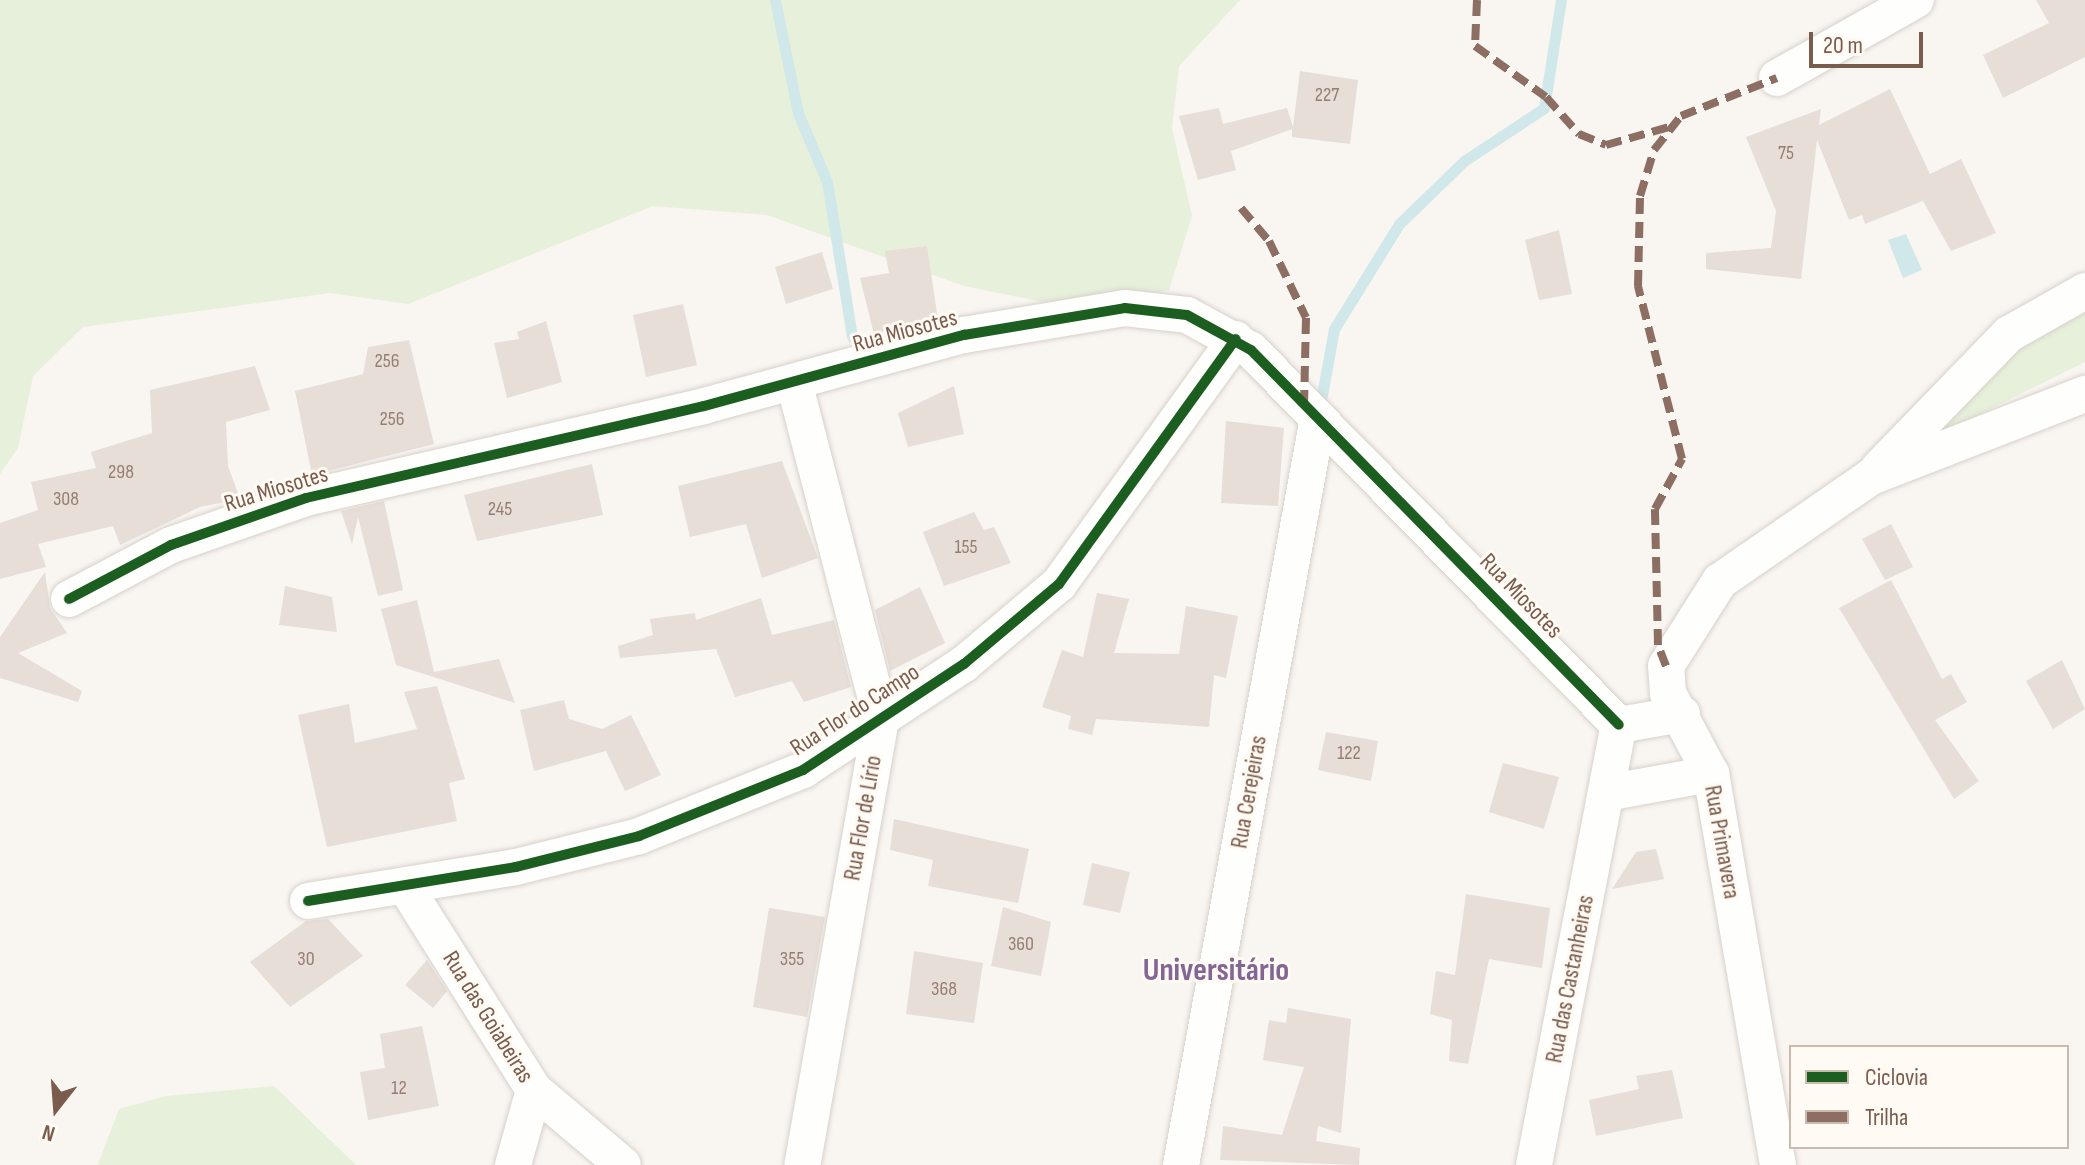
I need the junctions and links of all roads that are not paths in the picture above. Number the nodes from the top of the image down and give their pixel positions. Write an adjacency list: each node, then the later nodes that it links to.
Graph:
1 (1916, 0): 2 (street)
2 (1777, 78)
3 (2085, 291): 8 (street, Rua Primavera)
4 (1236, 339): 5 (street, Rua Miosotes); 7 (street, Rua Miosotes); 11 (street, Rua Flor do Campo)
5 (794, 382): 9 (street, Rua Miosotes); 11 (street, Rua Flor de Lírio)
6 (2085, 394): 8 (street, Rua Primavera)
7 (1318, 418): 12 (street, Rua Miosotes); 21 (street, Rua Cerejeiras)
8 (1871, 477): 10 (street, Rua Primavera)
9 (69, 599)
10 (1682, 714): 12 (street); 13 (street, Rua Primavera)
11 (881, 719): 15 (street, Rua Flor do Campo); 20 (street, Rua Flor de Lírio)
12 (1619, 725): 14 (street, Rua das Castanheiras)
13 (1711, 774): 14 (street); 23 (street, Rua Primavera)
14 (1606, 793): 22 (street, Rua das Castanheiras)
15 (405, 886): 16 (street, Rua Flor do Campo); 17 (street, Rua das Goiabeiras)
16 (308, 901)
17 (534, 1090): 18 (street); 19 (street, Rua das Goiabeiras)
18 (513, 1165)
19 (623, 1165)
20 (802, 1165)
21 (1181, 1165)
22 (1534, 1165)
23 (1778, 1165)

